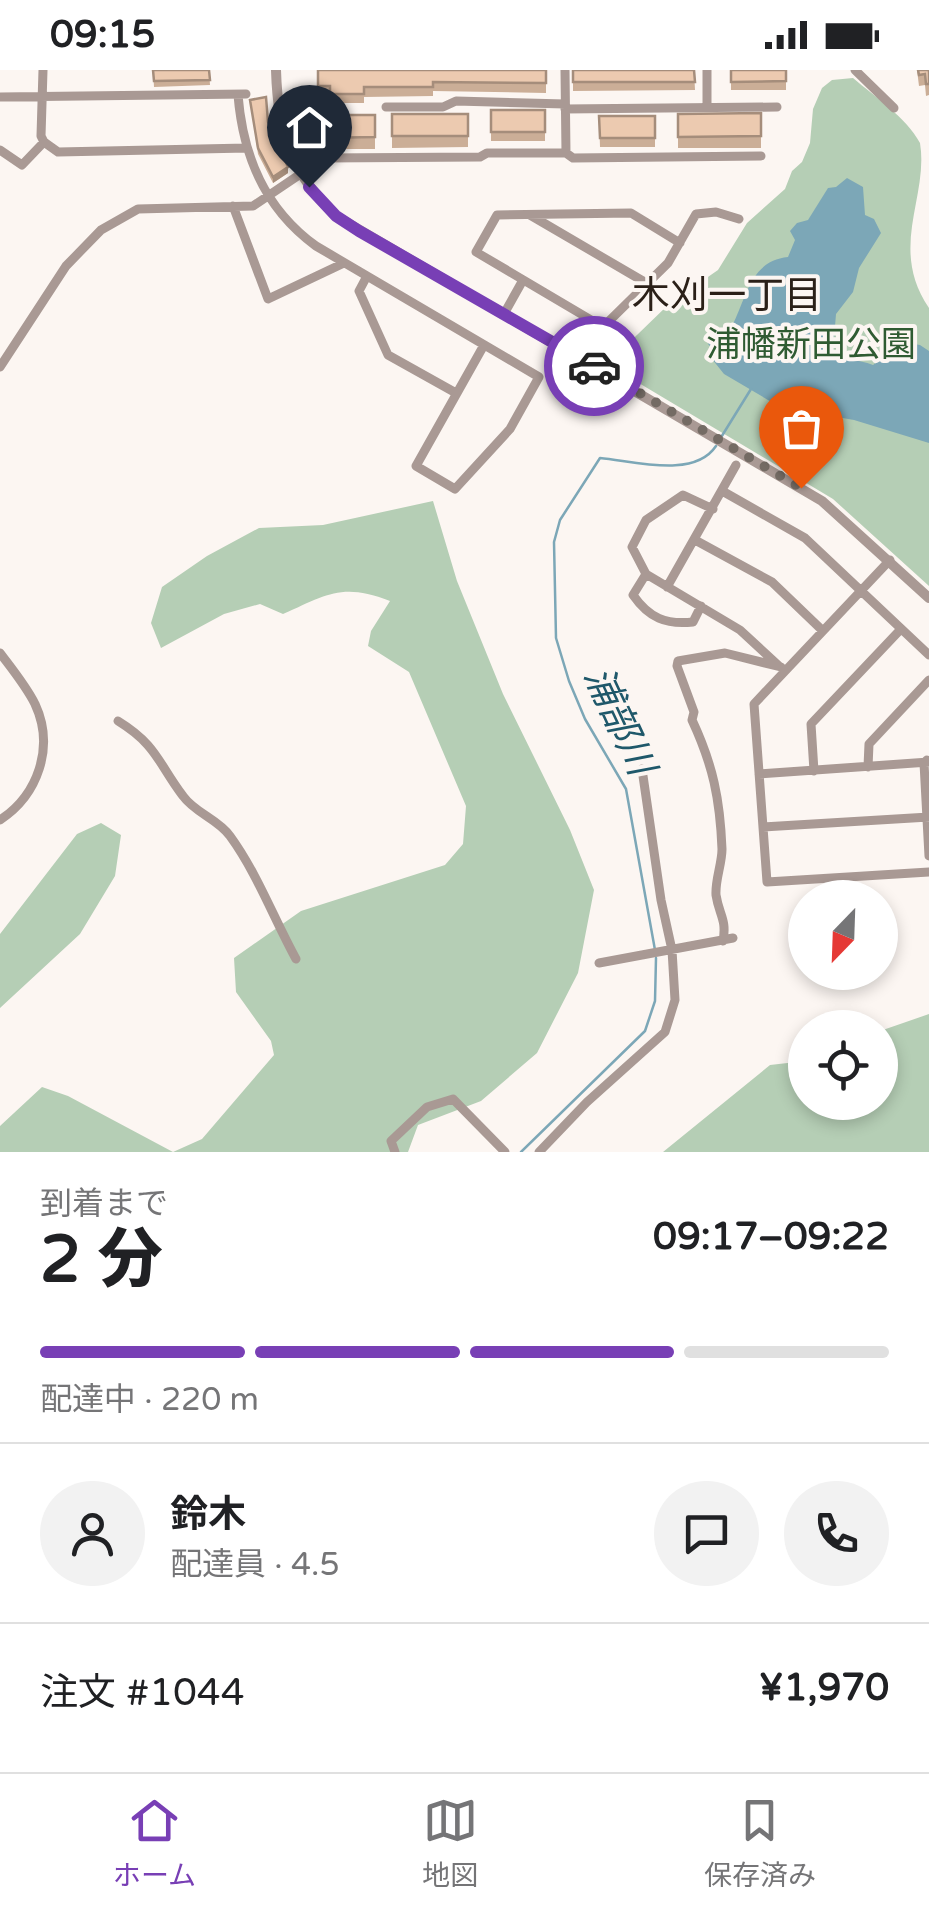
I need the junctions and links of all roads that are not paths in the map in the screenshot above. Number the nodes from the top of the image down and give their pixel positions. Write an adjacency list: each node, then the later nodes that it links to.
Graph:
1 (43, 70): 7 (street)
2 (276, 70): 19 (street)
3 (565, 70): 8 (street)
4 (707, 70): 10 (street)
5 (856, 72): 12 (street)
6 (0, 97): 7 (street)
7 (42, 97): 13 (street); 14 (street)
8 (566, 106): 9 (street); 10 (street); 16 (street)
9 (386, 107)
10 (707, 107): 11 (street)
11 (777, 107)
12 (894, 108)
13 (44, 142): 14 (street); 15 (street)
14 (246, 148): 20 (street)
15 (0, 150)
16 (566, 153): 17 (street); 18 (street)
17 (761, 156)
18 (312, 166)
19 (300, 175): 20 (street); 29 (street)
20 (268, 196): 21 (street); 25 (street)
21 (233, 206): 25 (street); 31 (street)
22 (530, 214): 24 (street); 27 (street); 28 (street)
23 (739, 219): 24 (street)
24 (680, 243): 28 (street)
25 (344, 262): 26 (street)
26 (366, 276): 30 (street); 32 (street)
27 (523, 280): 28 (street); 29 (street)
28 (648, 284)
29 (504, 314): 37 (street)
30 (484, 345): 32 (street); 32 (street)
31 (0, 366)
32 (456, 393)
33 (736, 465): 34 (street)
34 (724, 492): 35 (street); 40 (street)
35 (713, 509): 36 (street); 38 (street)
36 (694, 540): 39 (street); 44 (street)
37 (890, 560): 40 (street); 41 (street)
38 (646, 574): 39 (street); 42 (street)
39 (667, 587): 42 (street)
40 (861, 591): 43 (street); 44 (street)
41 (929, 598)
42 (700, 606): 47 (street)
43 (901, 629): 46 (street); 53 (street)
44 (823, 631): 47 (street)
45 (0, 652): 56 (street)
46 (929, 655)
47 (783, 669): 54 (street); 60 (street)
48 (929, 680): 51 (street)
49 (118, 721): 61 (street)
50 (927, 761): 51 (street); 55 (street)
51 (868, 767): 53 (street)
52 (642, 769): 60 (street)
53 (814, 770): 54 (street)
54 (759, 774): 57 (street)
55 (928, 818): 57 (street); 58 (street)
56 (0, 820)
57 (763, 826): 59 (street)
58 (929, 856)
59 (929, 872)
60 (672, 950): 62 (street); 65 (street)
61 (296, 959)
62 (599, 963)
63 (395, 1152): 64 (street)
64 (504, 1152)
65 (539, 1152)

